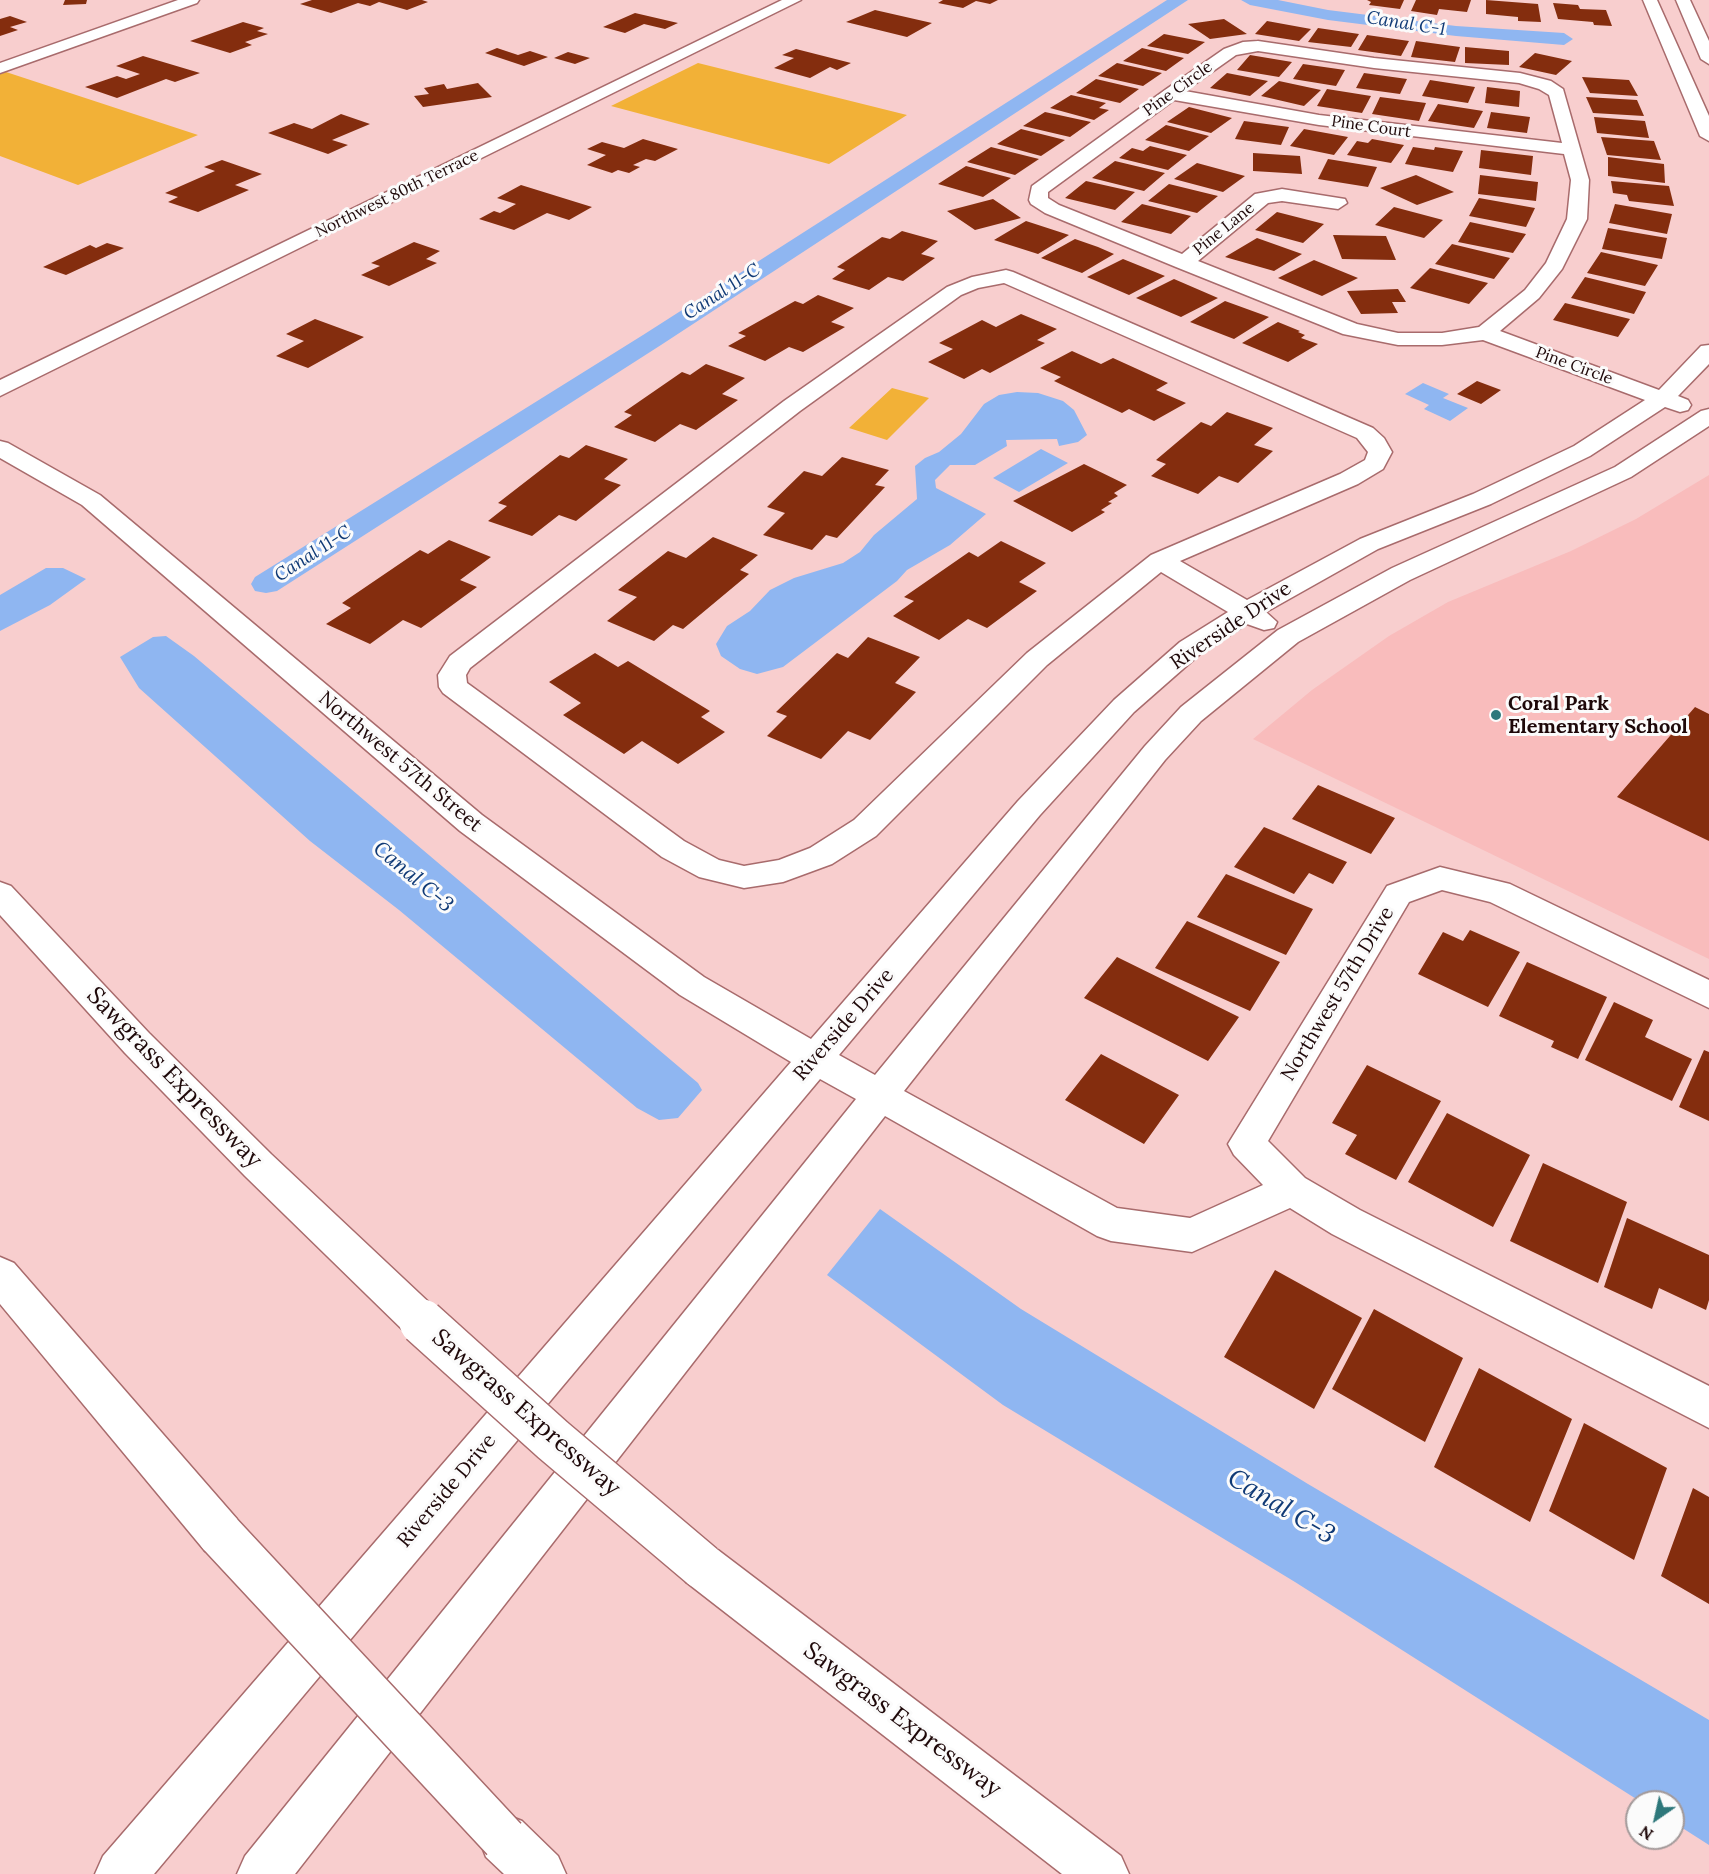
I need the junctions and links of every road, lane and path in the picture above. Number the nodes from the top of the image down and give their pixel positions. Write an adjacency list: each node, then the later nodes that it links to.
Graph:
1 (192, 0): 6 (main road)
2 (794, 0): 17 (main road, Northwest 80th Terrace)
3 (1650, 0): 8 (main road)
4 (1683, 0): 5 (main road)
5 (1709, 59)
6 (0, 68)
7 (1171, 94): 10 (main road, Pine Court); 10 (main road, Pine Circle); 12 (main road, Pine Circle)
8 (1704, 113): 9 (main road)
9 (1709, 136)
10 (1572, 150): 13 (main road, Pine Circle)
11 (1338, 203): 12 (main road, Pine Lane)
12 (1182, 262): 13 (main road, Pine Circle)
13 (1493, 327): 15 (main road, Pine Circle); 16 (main road, Pine Circle)
14 (1709, 351): 16 (main road, Riverside Drive)
15 (1634, 366)
16 (1677, 386): 18 (main road, Pine Circle); 21 (main road, Riverside Drive)
17 (0, 389)
18 (1709, 416): 22 (main road, Riverside Drive)
19 (0, 448): 25 (main road, Northwest 57th Street)
20 (1160, 560): 20 (main road); 21 (main road)
21 (1246, 612): 22 (main road); 25 (main road, Riverside Drive)
22 (1288, 636): 26 (main road, Riverside Drive)
23 (0, 894): 33 (main road, Sawgrass Expressway, bridge)
24 (1709, 995): 27 (main road, Northwest 57th Drive)
25 (815, 1059): 26 (main road); 30 (main road, Riverside Drive)
26 (880, 1095): 27 (main road); 31 (main road, Riverside Drive)
27 (1292, 1189): 29 (main road, Northwest 57th Drive)
28 (0, 1275): 32 (main road, bridge)
29 (1709, 1408)
30 (122, 1874)
31 (263, 1874)
32 (540, 1874)
33 (1103, 1874)

